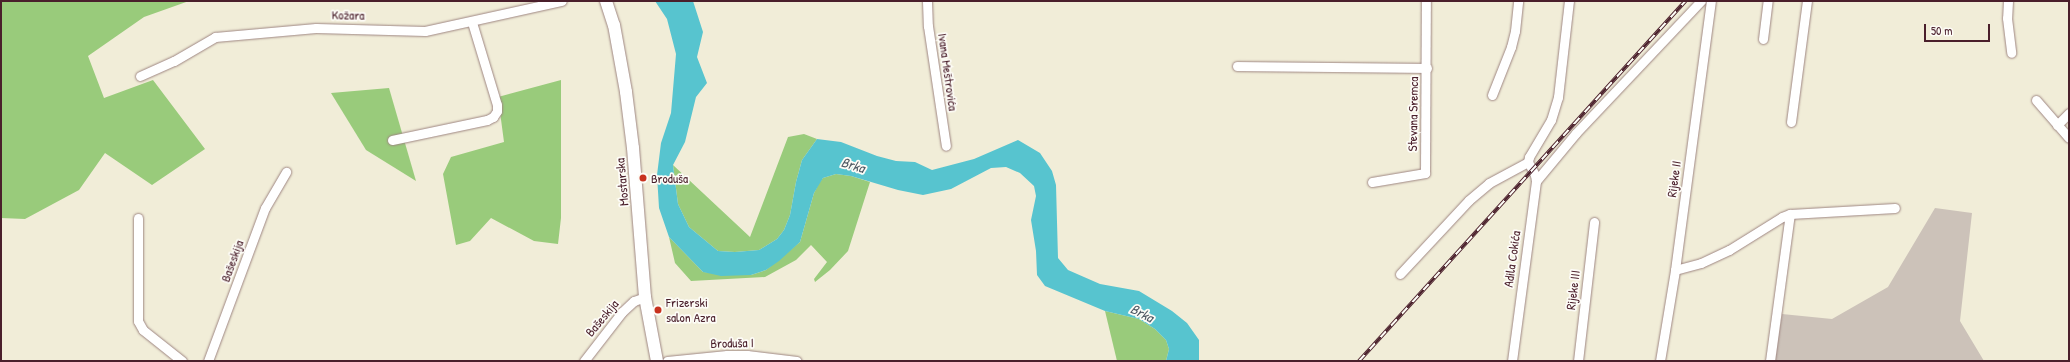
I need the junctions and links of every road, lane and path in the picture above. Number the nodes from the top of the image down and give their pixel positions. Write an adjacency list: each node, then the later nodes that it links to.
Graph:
1 (562, 1): 12 (street, Kožara)
2 (606, 1): 36 (main road, Mostarska)
3 (927, 1): 25 (street, Ivana Meštrovića)
4 (1426, 1): 16 (street, Stevana Sremca)
5 (1518, 1): 18 (street)
6 (1569, 1): 26 (street)
7 (1701, 1): 28 (street)
8 (1711, 1): 34 (street, Rijeke II)
9 (1768, 1): 13 (street)
10 (1807, 1): 21 (street)
11 (2008, 1): 14 (street)
12 (472, 22): 17 (street, Kožara); 24 (street)
13 (1763, 39)
14 (2011, 53)
15 (1237, 66): 16 (street)
16 (1427, 68): 29 (street, Stevana Sremca)
17 (140, 76)
18 (1492, 95)
19 (2036, 100): 22 (street)
20 (2069, 113): 22 (street)
21 (1791, 122)
22 (2057, 124): 23 (street)
23 (2069, 138)
24 (392, 140)
25 (946, 146)
26 (1528, 162): 28 (street); 35 (street)
27 (286, 172): 38 (street, Bašeskija)
28 (1536, 181): 43 (street, Adila Cokića)
29 (1372, 182)
30 (1895, 208): 31 (street)
31 (1790, 214): 34 (street); 46 (street)
32 (138, 218): 37 (street)
33 (1594, 222): 44 (street, Rijeke III)
34 (1675, 270): 45 (street, Rijeke II)
35 (1400, 274)
36 (645, 297): 39 (street, Bašeskija); 40 (main road, Mostarska)
37 (182, 361)
38 (208, 361)
39 (584, 361)
40 (657, 361)
41 (667, 361): 42 (street, Broduša I)
42 (797, 361)
43 (1512, 361)
44 (1578, 361)
45 (1660, 361)
46 (1770, 361)

